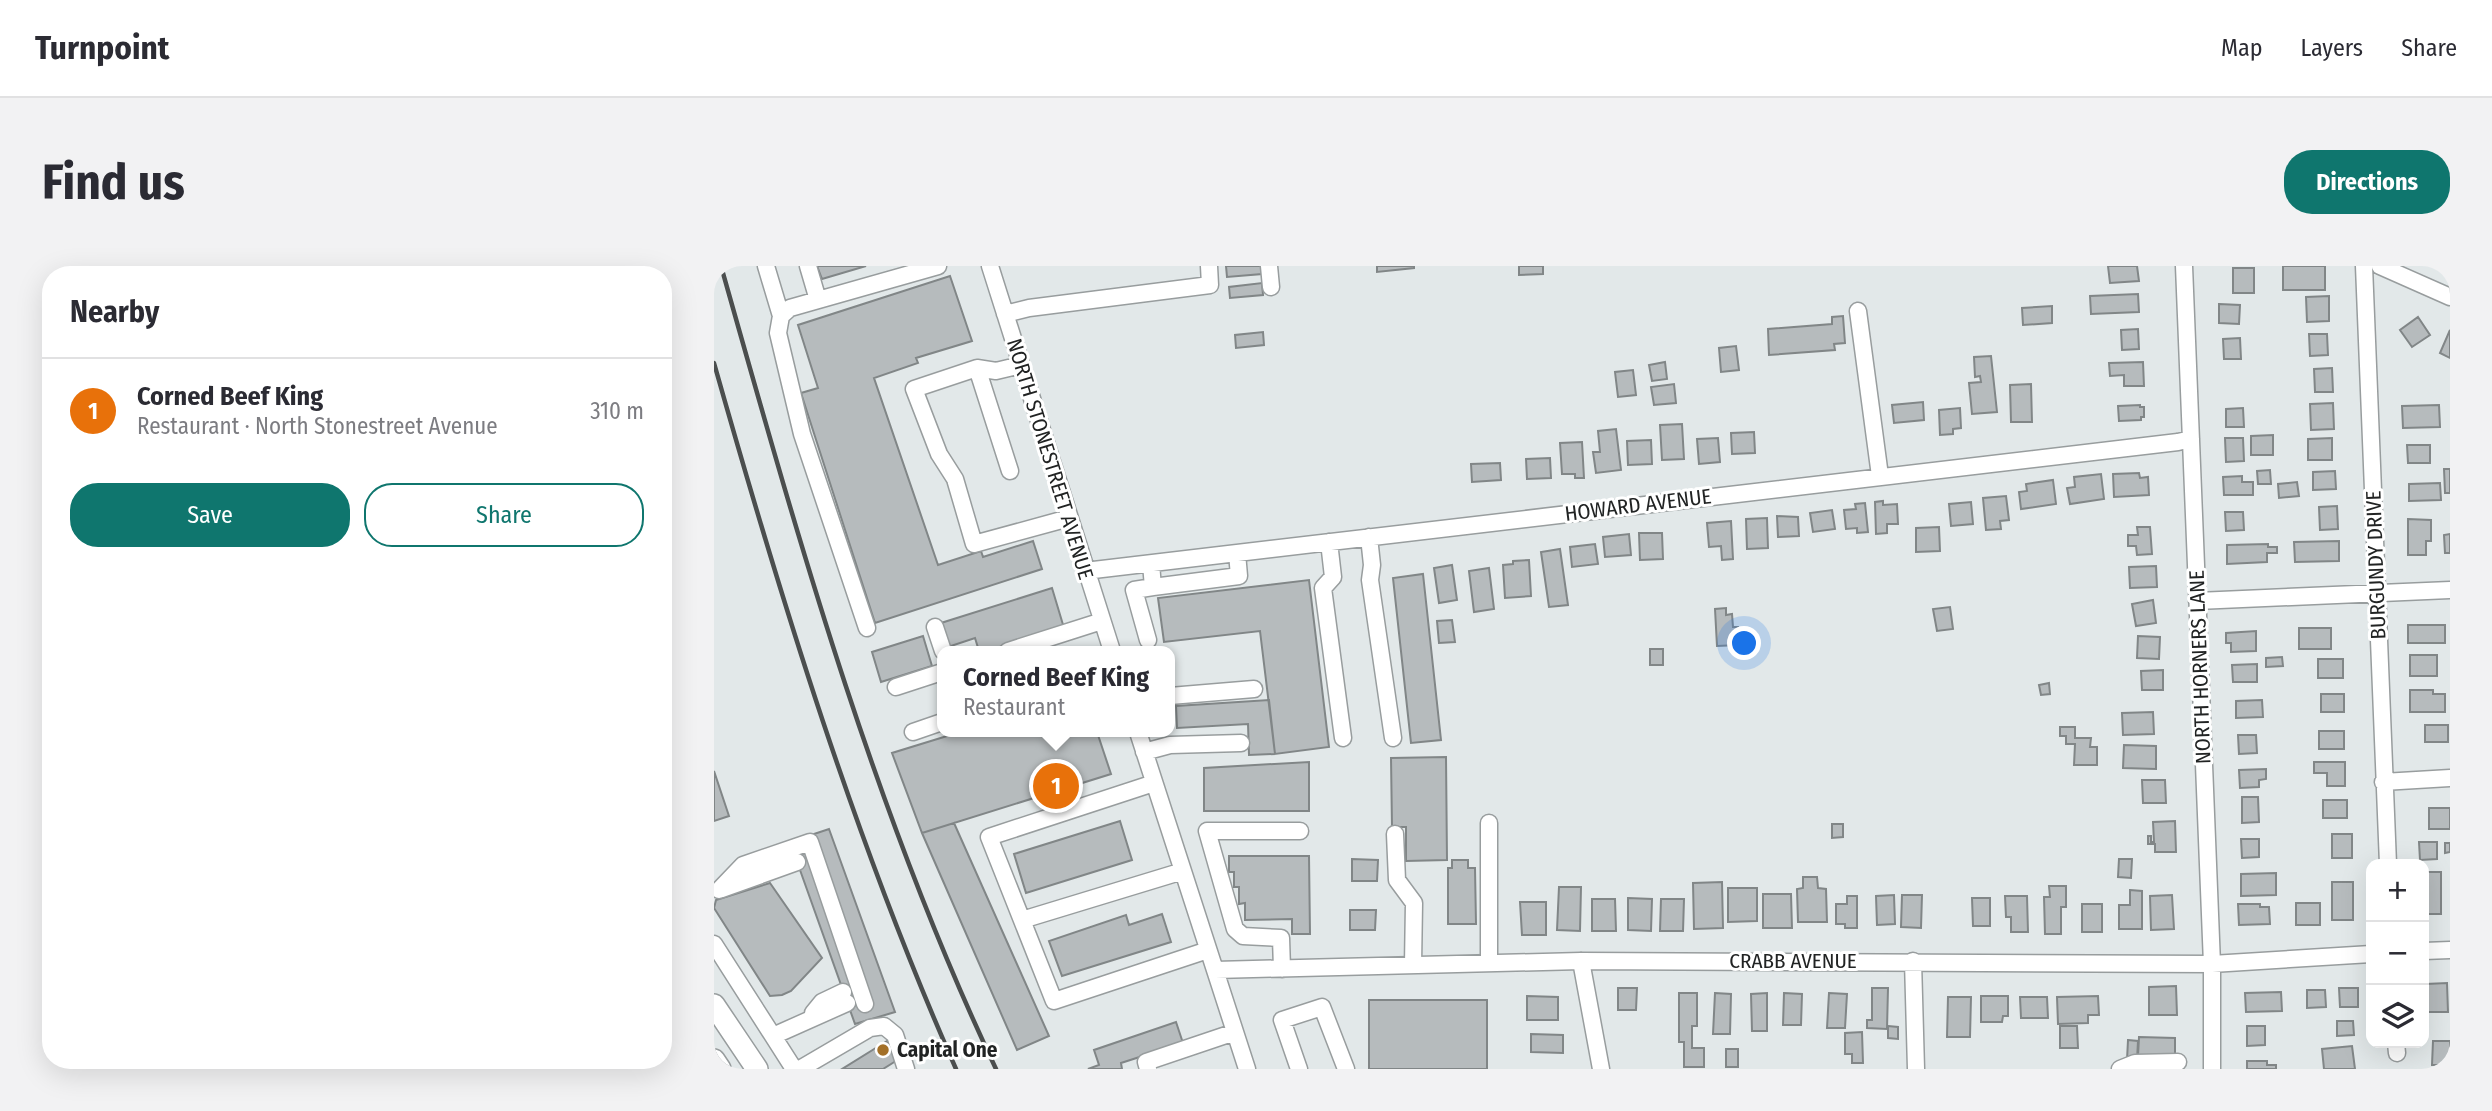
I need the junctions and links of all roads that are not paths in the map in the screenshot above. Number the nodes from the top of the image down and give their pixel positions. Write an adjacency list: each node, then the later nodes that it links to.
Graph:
1 (766, 266): 15 (street)
2 (808, 266): 12 (street)
3 (937, 266): 12 (street)
4 (990, 266): 14 (street, NORTH STONESTREET AVENUE)
5 (1209, 266): 14 (street)
6 (1269, 266): 10 (street)
7 (2184, 266): 18 (street, NORTH HORNERS LANE)
8 (2364, 266): 29 (street, BURGUNDY DRIVE)
9 (2380, 266): 11 (street)
10 (1271, 287)
11 (2450, 297)
12 (818, 300): 15 (street)
13 (1858, 311): 20 (street)
14 (1005, 314): 16 (street, NORTH STONESTREET AVENUE)
15 (781, 316): 33 (street)
16 (1021, 365): 17 (street); 21 (street, NORTH STONESTREET AVENUE)
17 (977, 368): 19 (street); 21 (street)
18 (2191, 439): 20 (street, HOWARD AVENUE); 30 (street, NORTH HORNERS LANE)
19 (1010, 471)
20 (1880, 476): 22 (street, HOWARD AVENUE)
21 (1069, 518): 26 (street, NORTH STONESTREET AVENUE)
22 (1369, 537): 23 (street, HOWARD AVENUE); 46 (street)
23 (1329, 542): 24 (street, HOWARD AVENUE); 45 (street)
24 (1237, 553): 25 (street, HOWARD AVENUE); 27 (street)
25 (1151, 564): 26 (street, HOWARD AVENUE); 27 (street)
26 (1086, 571): 31 (street, NORTH STONESTREET AVENUE)
27 (1153, 587): 34 (street)
28 (2450, 590): 29 (street)
29 (2377, 595): 30 (street); 50 (street, BURGUNDY DRIVE)
30 (2197, 601): 68 (street, NORTH HORNERS LANE)
31 (1102, 621): 36 (street); 37 (street, NORTH STONESTREET AVENUE)
32 (935, 626): 35 (street)
33 (866, 628)
34 (1149, 640)
35 (941, 646)
36 (1024, 646)
37 (1110, 646)
38 (937, 675): 39 (street)
39 (896, 687)
40 (1254, 690): 41 (street)
41 (1175, 696)
42 (937, 724): 43 (street)
43 (913, 732)
44 (1140, 737): 48 (street)
45 (1343, 738)
46 (1393, 738)
47 (1241, 743): 48 (street)
48 (1144, 752): 51 (street)
49 (2450, 778): 50 (street)
50 (2383, 782): 55 (street, BURGUNDY DRIVE)
51 (1154, 783): 57 (street); 59 (street)
52 (1489, 823): 67 (street)
53 (1300, 831): 70 (street)
54 (1395, 834): 69 (street)
55 (2388, 859)
56 (797, 862): 58 (street)
57 (1182, 871): 59 (street); 61 (street)
58 (717, 892): 73 (street)
59 (1022, 920): 61 (street)
60 (714, 944): 76 (street)
61 (1208, 950): 71 (street)
62 (2450, 950): 63 (street)
63 (2429, 951)
64 (2366, 954): 68 (street, CRABB AVENUE)
65 (1581, 961): 66 (street, CRABB AVENUE); 67 (street, CRABB AVENUE); 88 (street)
66 (1913, 961): 68 (street, CRABB AVENUE); 89 (street)
67 (1489, 963): 69 (street, CRABB AVENUE)
68 (2212, 964): 91 (street, NORTH HORNERS LANE)
69 (1413, 965): 70 (street, CRABB AVENUE)
70 (1282, 969): 71 (street, CRABB AVENUE)
71 (1215, 970): 75 (street)
72 (845, 997): 76 (street)
73 (865, 1004)
74 (714, 1005): 80 (main road)
75 (1235, 1032): 84 (street); 85 (street)
76 (773, 1036): 81 (street)
77 (714, 1060): 79 (main road)
78 (2178, 1062): 90 (street)
79 (720, 1069)
80 (757, 1069)
81 (794, 1069)
82 (800, 1069): 83 (street)
83 (906, 1069)
84 (1148, 1069)
85 (1247, 1069)
86 (1298, 1069): 87 (street)
87 (1346, 1069)
88 (1601, 1069)
89 (1916, 1069)
90 (2120, 1069)
91 (2212, 1069)

